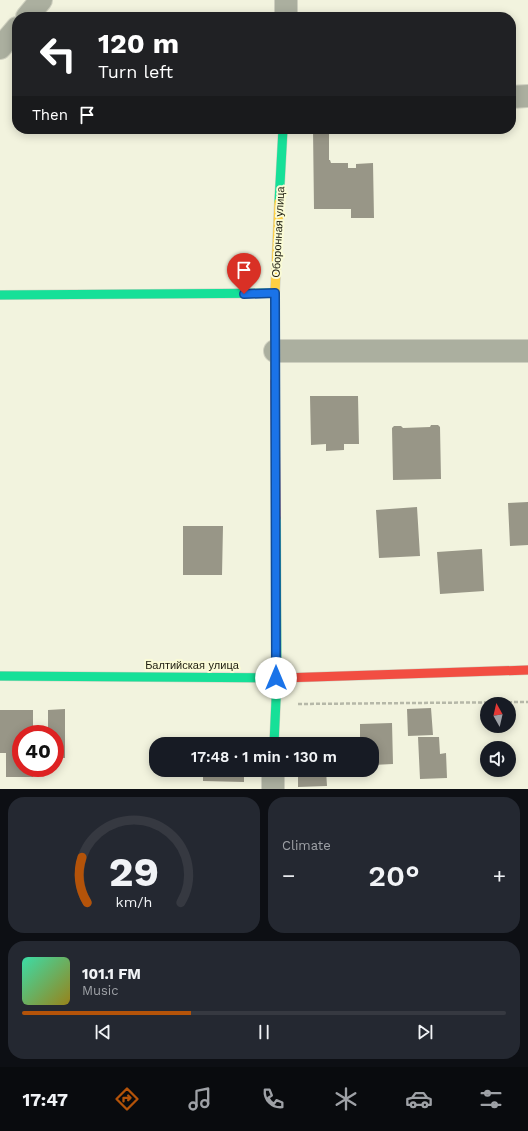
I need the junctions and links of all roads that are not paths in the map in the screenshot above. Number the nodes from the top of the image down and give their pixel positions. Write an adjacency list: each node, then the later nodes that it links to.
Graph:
1 (41, 0): 3 (street)
2 (286, 0): 4 (street)
3 (31, 12)
4 (286, 12)
5 (12, 34): 6 (street)
6 (0, 48)
7 (528, 96): 8 (street)
8 (516, 97)
9 (284, 134): 10 (street, Оборонная улица)
10 (275, 293): 11 (street); 12 (street, Оборонная улица)
11 (0, 295)
12 (275, 351): 13 (street); 16 (street, Оборонная улица)
13 (528, 351)
14 (528, 670): 16 (street, Балтийская улица)
15 (0, 676): 16 (street, Балтийская улица)
16 (276, 678): 17 (street, Оборонная улица)
17 (274, 737)
18 (273, 777): 19 (street)
19 (272, 789)

